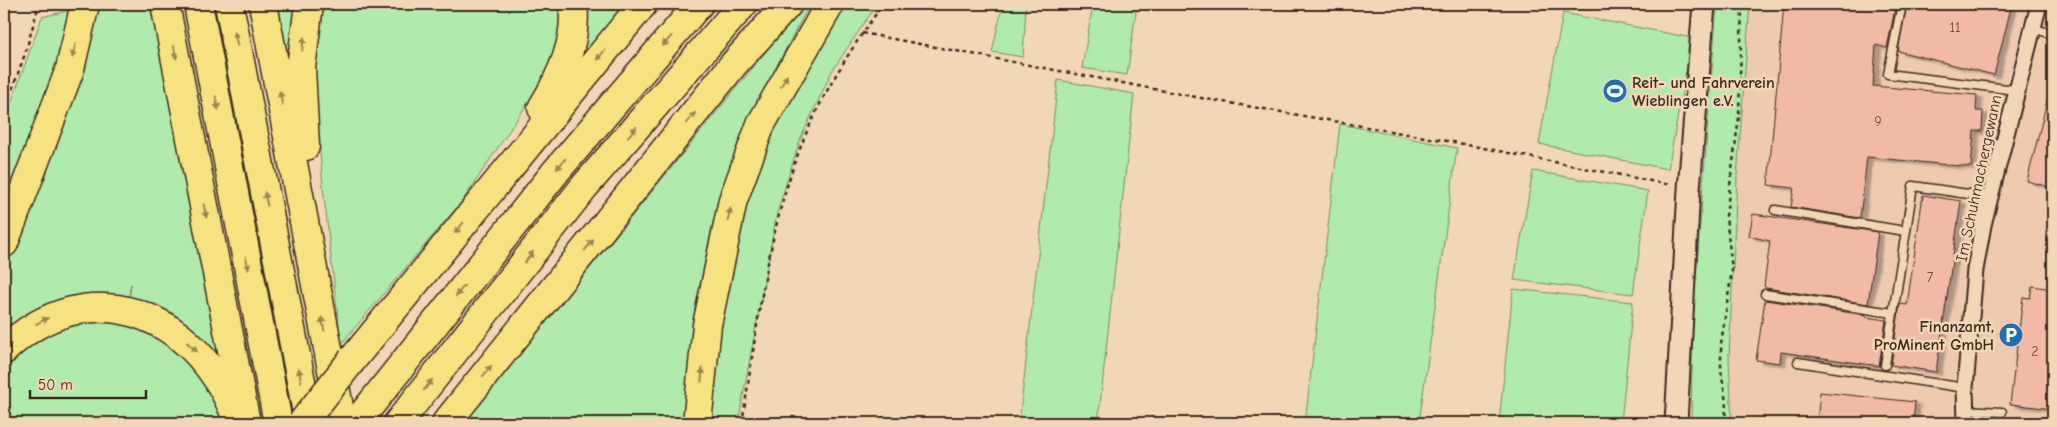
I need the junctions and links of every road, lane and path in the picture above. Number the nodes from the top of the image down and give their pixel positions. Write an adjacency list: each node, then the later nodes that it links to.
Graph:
1 (39, 4): 23 (path)
2 (85, 4): 29 (highway, one-way to 29)
3 (166, 4): 41 (highway, one-way to 41)
4 (198, 4): 42 (highway, one-way to 42)
5 (229, 4): 44 (highway, one-way to 5)
6 (263, 4): 30 (highway, one-way to 6)
7 (309, 4): 30 (highway, one-way to 7)
8 (573, 4): 25 (highway)
9 (643, 4): 25 (highway, one-way to 25)
10 (699, 4): 39 (highway, one-way to 39)
11 (742, 4): 45 (highway, one-way to 11)
12 (788, 4): 46 (highway, one-way to 12)
13 (830, 4): 47 (highway, one-way to 13)
14 (883, 4): 20 (path)
15 (1704, 4): 24 (main road)
16 (1742, 4): 50 (path)
17 (1902, 4): 22 (lane)
18 (2039, 4): 19 (street, Im Schuhmachergewann)
19 (2031, 28): 21 (lane); 22 (street, Im Schuhmachergewann)
20 (862, 33): 24 (path); 48 (path)
21 (2053, 34)
22 (2015, 90): 26 (street, Im Schuhmachergewann)
23 (4, 112)
24 (1689, 189): 49 (main road)
25 (490, 190): 43 (highway, one-way to 43, bridge)
26 (1989, 197): 28 (lane); 36 (street, Im Schuhmachergewann)
27 (1775, 210): 28 (lane)
28 (1905, 231): 32 (lane)
29 (4, 243)
30 (309, 249): 39 (highway, one-way to 30)
31 (1765, 294): 32 (lane)
32 (1893, 312): 35 (lane)
33 (4, 350): 40 (highway, one-way to 40)
34 (1798, 362): 36 (lane)
35 (1884, 365)
36 (1966, 388): 38 (street, Im Schuhmachergewann)
37 (2002, 412): 38 (lane)
38 (1966, 417)
39 (353, 420)
40 (238, 423)
41 (246, 423)
42 (278, 423)
43 (302, 423)
44 (309, 423)
45 (398, 423)
46 (446, 423)
47 (697, 423)
48 (742, 423)
49 (1676, 423)
50 (1725, 423)

